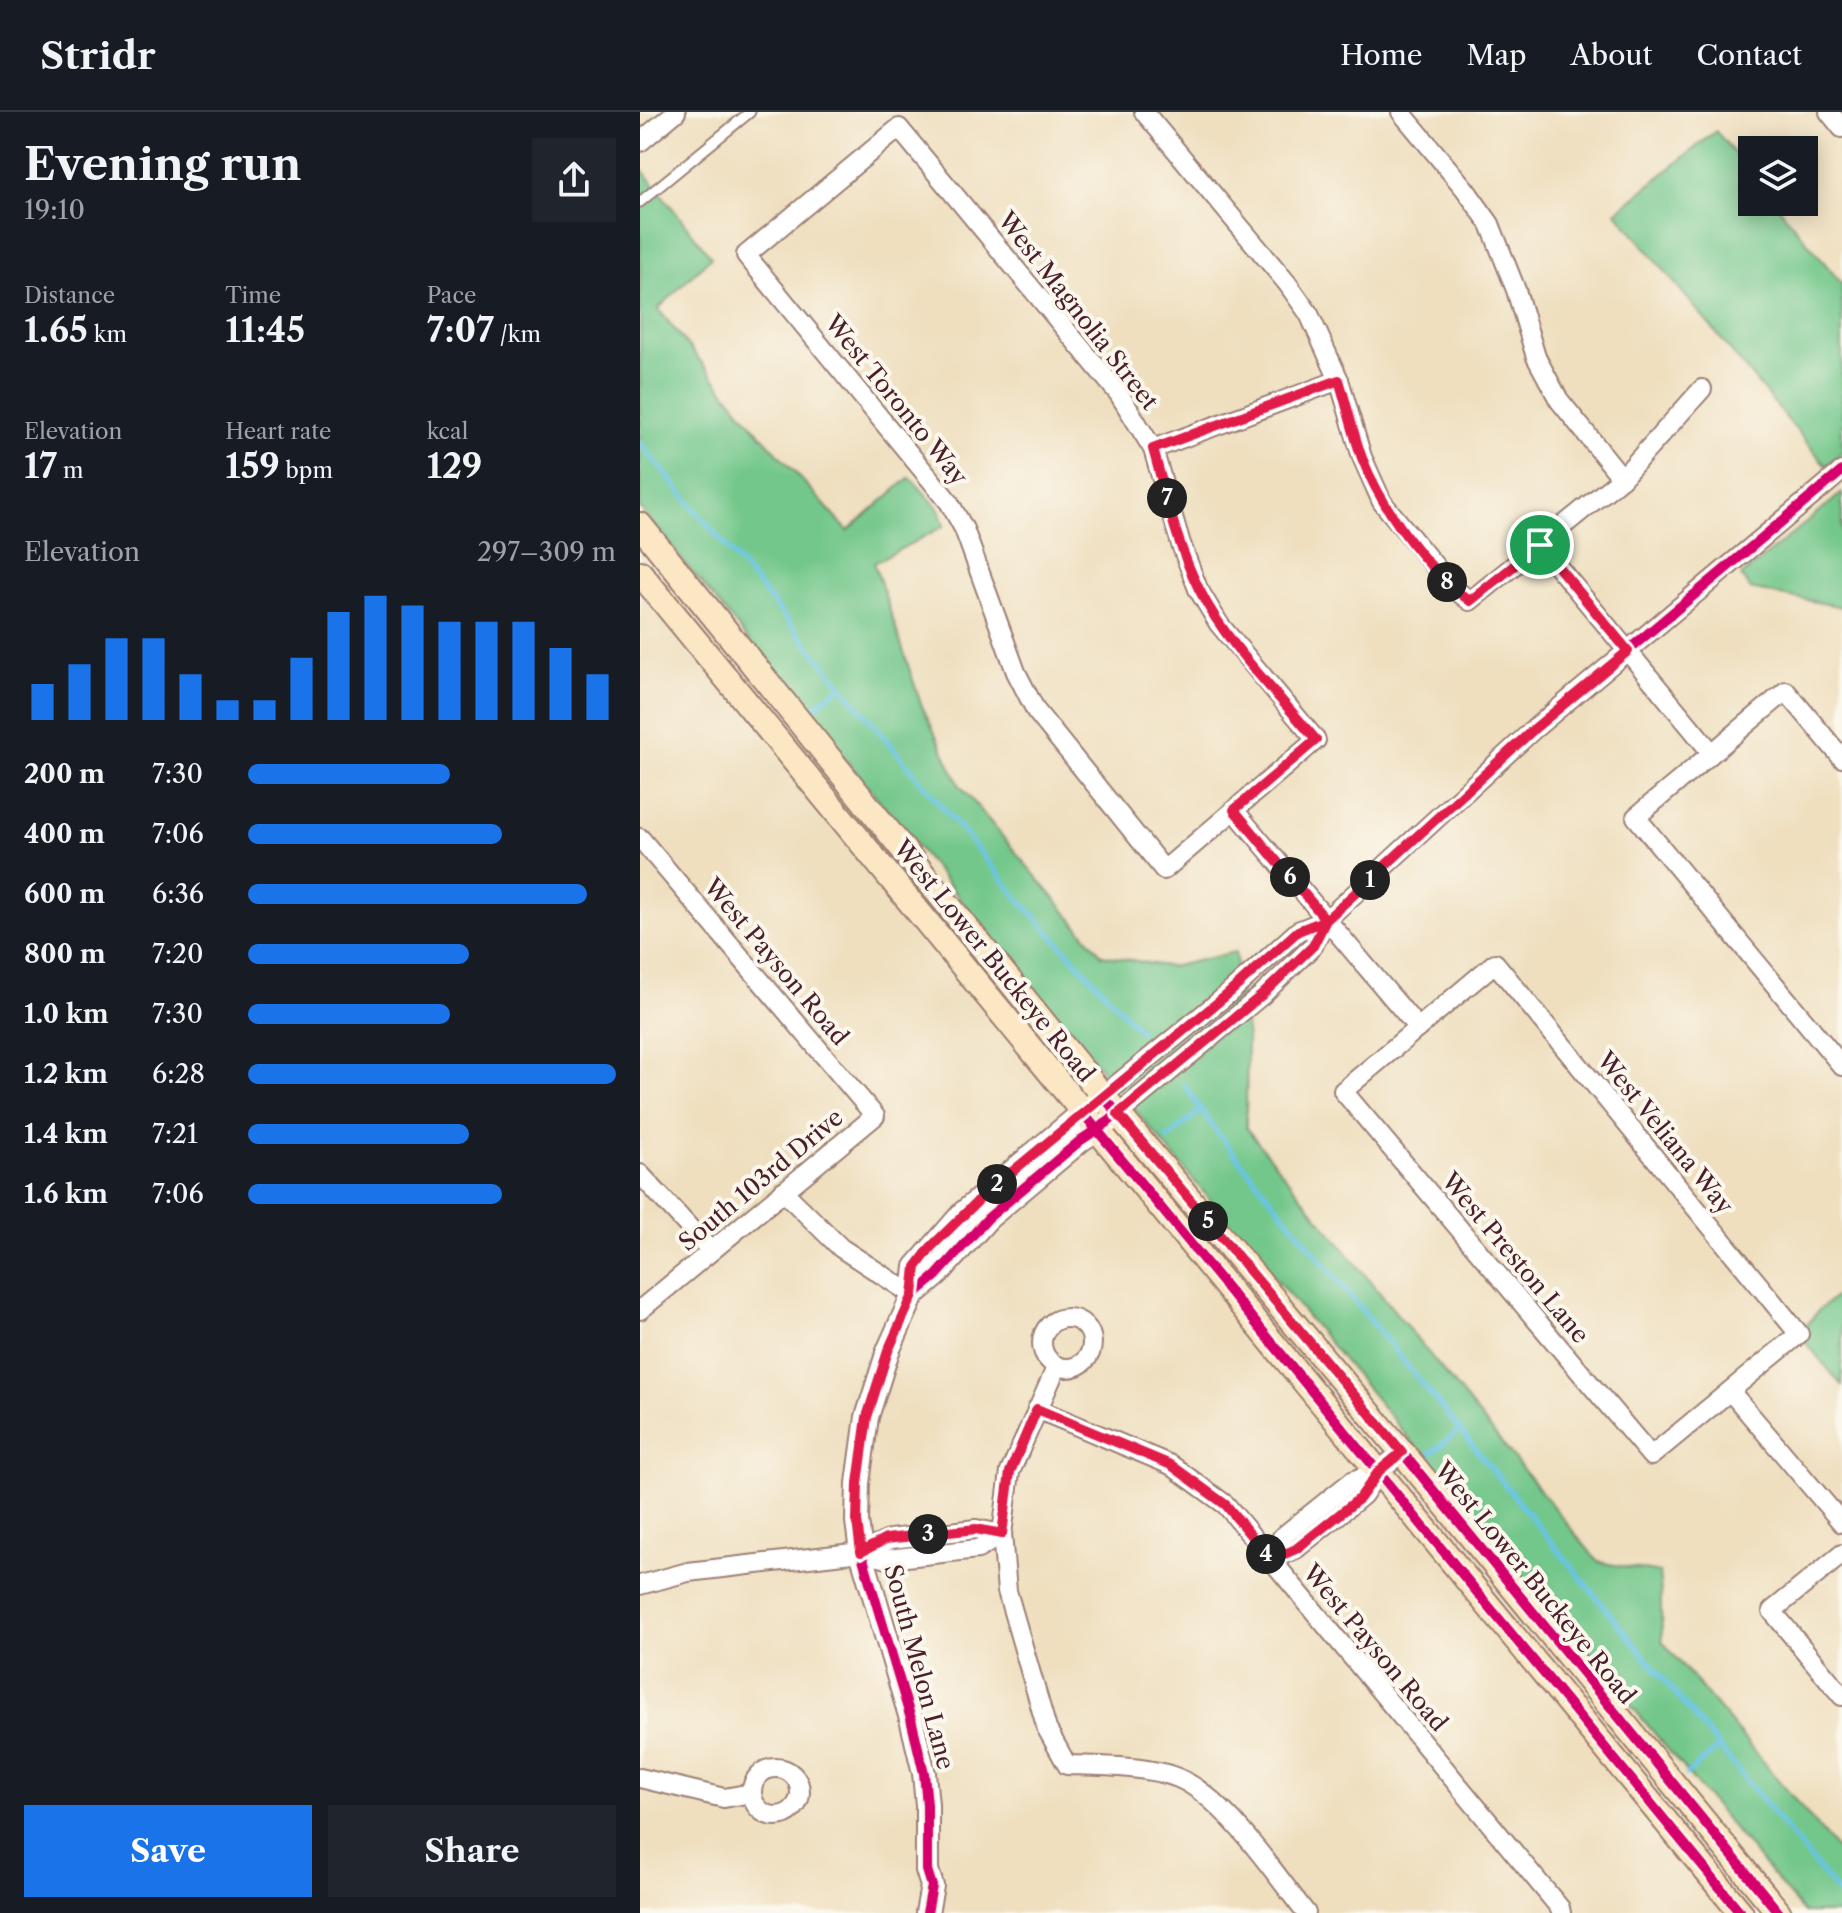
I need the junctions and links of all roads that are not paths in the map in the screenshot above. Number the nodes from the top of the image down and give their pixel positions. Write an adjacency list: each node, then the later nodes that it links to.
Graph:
1 (676, 112): 8 (street)
2 (750, 112): 9 (lane)
3 (1144, 112): 10 (street)
4 (1401, 112): 14 (street)
5 (1829, 112): 7 (street)
6 (899, 128): 12 (street, West Magnolia Street); 21 (street, West Toronto Way)
7 (1842, 128)
8 (640, 142)
9 (640, 202)
10 (1339, 380): 12 (street); 16 (street)
11 (1702, 389): 14 (street)
12 (1153, 449): 21 (street, West Magnolia Street)
13 (1842, 471): 18 (street)
14 (1622, 478): 16 (street)
15 (640, 525): 26 (main road, West Lower Buckeye Road)
16 (1540, 545): 18 (street)
17 (640, 573): 26 (main road, West Lower Buckeye Road)
18 (1628, 651): 19 (street); 23 (street)
19 (1711, 752): 20 (street); 25 (street)
20 (1842, 758)
21 (1234, 810): 23 (street)
22 (640, 838): 27 (street, West Payson Road)
23 (1326, 920): 24 (street); 26 (street)
24 (1418, 1028): 34 (street, West Veliana Way); 34 (street, West Preston Lane)
25 (1842, 1066)
26 (1100, 1113): 31 (street, South Melon Lane); 36 (main road, West Lower Buckeye Road); 37 (main road, West Lower Buckeye Road)
27 (875, 1116): 29 (street, South 103rd Drive)
28 (640, 1174): 30 (street)
29 (783, 1191): 30 (street, South 103rd Drive); 31 (street)
30 (711, 1251): 32 (street, South 103rd Drive)
31 (913, 1295): 40 (street, South Melon Lane)
32 (640, 1310)
33 (1057, 1366): 35 (street)
34 (1730, 1391): 38 (street)
35 (1037, 1409): 39 (street); 42 (street, West Payson Road)
36 (1402, 1452): 37 (street); 53 (main road, West Lower Buckeye Road)
37 (1379, 1471): 42 (street); 52 (main road, West Lower Buckeye Road)
38 (1842, 1523)
39 (1002, 1534): 40 (street); 50 (street)
40 (861, 1552): 43 (street); 47 (street, South Melon Lane)
41 (1842, 1554): 44 (street)
42 (1271, 1560): 51 (street, West Payson Road)
43 (640, 1585)
44 (1842, 1696)
45 (640, 1778): 46 (street)
46 (752, 1793)
47 (927, 1870): 48 (street, South Melon Lane); 49 (street, South Melon Lane)
48 (914, 1913)
49 (927, 1913)
50 (1306, 1913)
51 (1561, 1913)
52 (1741, 1913)
53 (1779, 1913)

